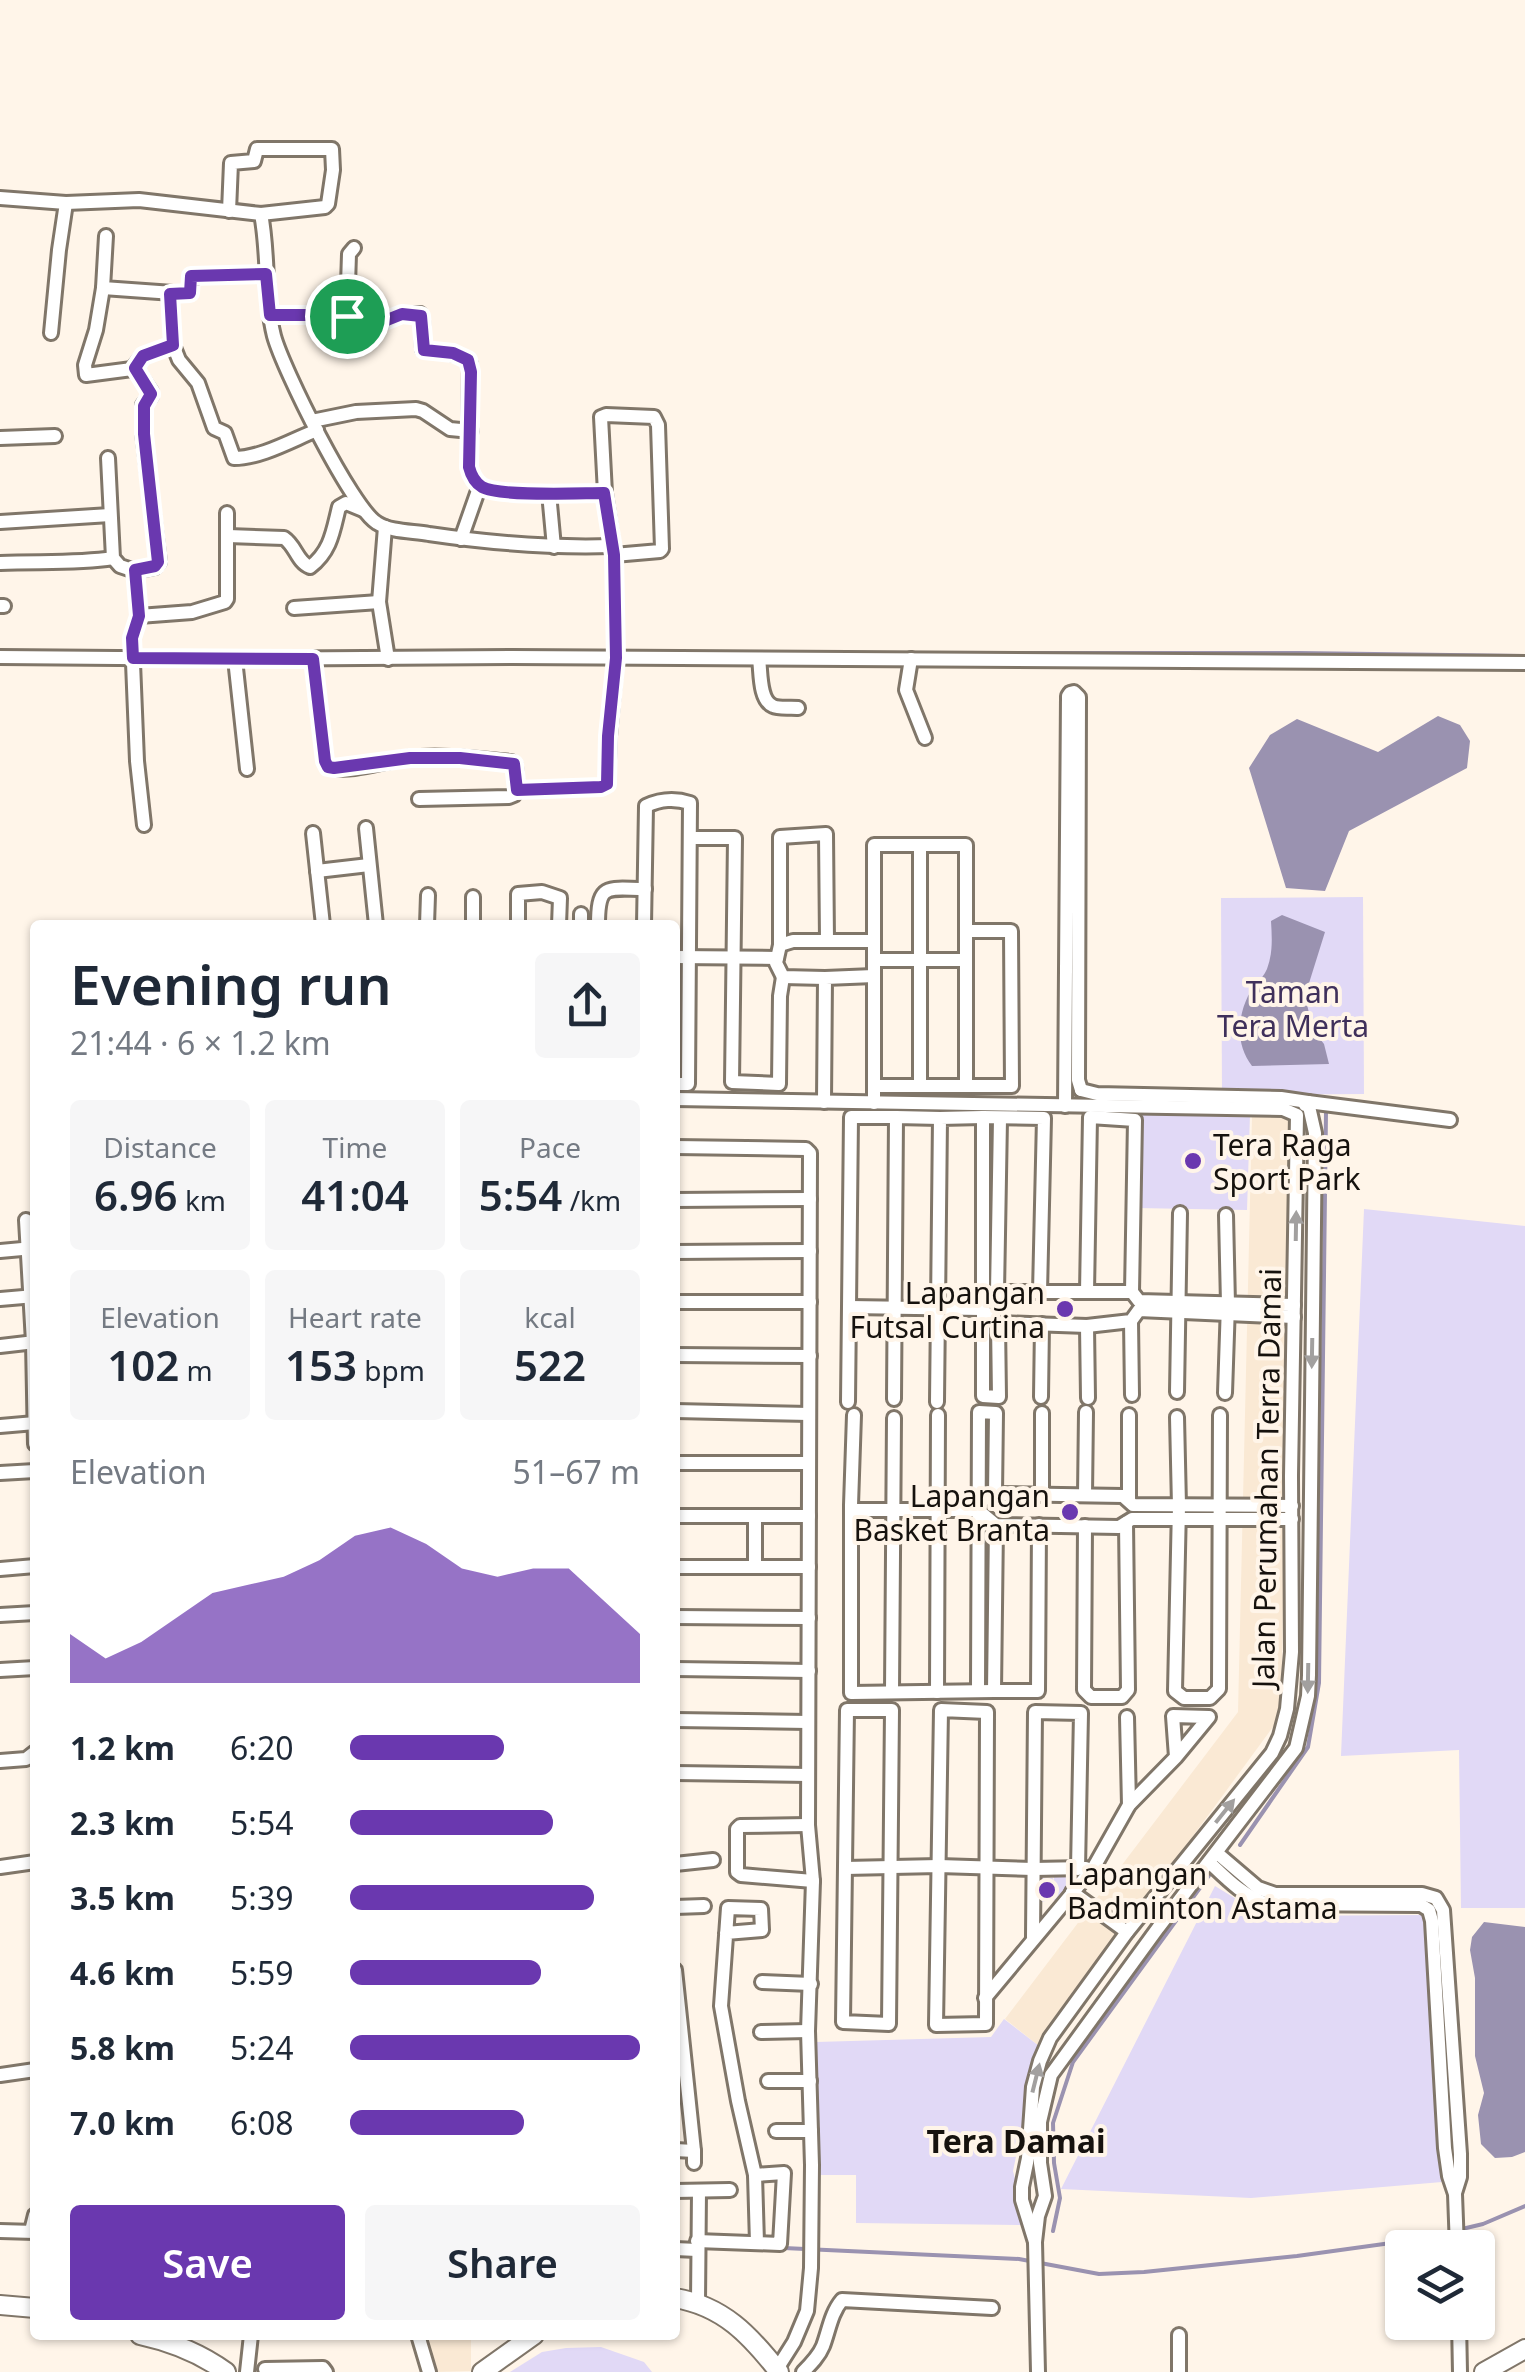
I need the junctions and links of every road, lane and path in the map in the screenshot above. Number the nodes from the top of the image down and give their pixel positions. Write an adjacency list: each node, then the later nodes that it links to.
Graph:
1 (0, 198): 2 (street)
2 (66, 203): 3 (street); 12 (street)
3 (229, 211): 4 (street); 4 (street)
4 (260, 214): 7 (street)
5 (106, 236): 8 (street)
6 (354, 248): 11 (street)
7 (266, 274): 9 (street); 10 (street)
8 (103, 288): 9 (street); 14 (street)
9 (170, 294): 13 (street)
10 (270, 315): 11 (street); 15 (street)
11 (347, 316): 16 (street)
12 (52, 333)
13 (173, 345): 14 (street); 15 (street)
14 (135, 368): 34 (street)
15 (314, 426): 16 (street); 23 (street)
16 (471, 431): 20 (street)
17 (54, 436): 18 (street)
18 (0, 438)
19 (108, 458): 25 (street)
20 (480, 485): 21 (street); 29 (street)
21 (549, 493): 22 (street); 30 (street)
22 (604, 493): 31 (street); 31 (street)
23 (363, 510): 27 (street); 28 (street)
24 (227, 514): 28 (street)
25 (110, 515): 26 (street); 32 (street)
26 (0, 522)
27 (385, 527): 29 (street); 35 (street)
28 (228, 536): 37 (street)
29 (462, 539): 30 (street)
30 (554, 546): 31 (street)
31 (613, 550): 41 (street)
32 (113, 558): 33 (street); 34 (street)
33 (0, 563)
34 (135, 570): 37 (street)
35 (379, 602): 36 (street); 40 (street)
36 (294, 608)
37 (139, 616): 39 (street)
38 (0, 658): 39 (street)
39 (133, 658): 42 (street); 52 (street)
40 (388, 658): 41 (street); 43 (street)
41 (616, 658): 44 (street); 50 (street)
42 (235, 659): 43 (street); 49 (street)
43 (313, 659): 50 (street)
44 (759, 659): 45 (street); 47 (street)
45 (912, 659): 46 (street); 48 (street)
46 (1525, 662)
47 (798, 708)
48 (925, 738)
49 (248, 769)
50 (517, 790): 51 (street)
51 (419, 799)
52 (144, 825)
53 (366, 828): 57 (street)
54 (313, 833): 58 (street)
55 (691, 838): 59 (street); 74 (street); 75 (street)
56 (920, 845): 70 (street); 72 (street); 77 (street)
57 (369, 864): 58 (street); 63 (street)
58 (316, 871): 62 (street)
59 (645, 888): 68 (street); 69 (street)
60 (428, 895): 64 (street)
61 (473, 897): 65 (street)
62 (322, 920)
63 (375, 920)
64 (428, 920)
65 (473, 920)
66 (518, 920): 67 (street)
67 (559, 920)
68 (598, 920)
69 (644, 920)
70 (966, 931): 78 (street); 85 (street)
71 (827, 940): 72 (street); 73 (street); 73 (street)
72 (874, 940): 76 (street)
73 (779, 951): 75 (street); 79 (street)
74 (682, 957): 75 (street); 82 (street)
75 (734, 959): 79 (street)
76 (874, 960): 77 (street); 80 (street)
77 (920, 960): 78 (street); 84 (street)
78 (966, 960): 85 (street)
79 (783, 976): 81 (street)
80 (874, 976): 81 (street); 83 (street)
81 (826, 978): 88 (street)
82 (680, 1084)
83 (874, 1086): 84 (street); 90 (street)
84 (920, 1086): 85 (street)
85 (966, 1086)
86 (1082, 1090): 89 (street); 91 (street); 91 (street)
87 (680, 1099): 88 (street)
88 (824, 1102): 90 (street)
89 (1308, 1102): 92 (street); 97 (street); 195 (street, Jalan Perumahan Terra Damai, one-way to 195)
90 (874, 1103): 91 (street)
91 (1065, 1106): 92 (street)
92 (1297, 1115): 123 (street, Jalan Perumahan Terra Damai, one-way to 92)
93 (896, 1117): 95 (street); 116 (street); 117 (street)
94 (983, 1117): 95 (street); 96 (street); 119 (street)
95 (940, 1118): 118 (street)
96 (1000, 1118): 109 (street); 110 (street)
97 (1450, 1120)
98 (680, 1147): 99 (street)
99 (810, 1199): 100 (street); 106 (street)
100 (680, 1200)
101 (1180, 1213): 121 (street)
102 (1226, 1216): 122 (street)
103 (26, 1220): 104 (street)
104 (30, 1242)
105 (30, 1248): 107 (street)
106 (810, 1250): 108 (street); 115 (street)
107 (0, 1251)
108 (680, 1252)
109 (997, 1292): 110 (street); 119 (street)
110 (1040, 1292): 111 (street)
111 (1087, 1292): 120 (street); 120 (street)
112 (30, 1296): 113 (street)
113 (0, 1299)
114 (680, 1302): 115 (street)
115 (810, 1302): 130 (street)
116 (850, 1304): 117 (street); 136 (street)
117 (896, 1304): 118 (street); 135 (street)
118 (938, 1305): 119 (street); 155 (street)
119 (982, 1306): 124 (street); 124 (street)
120 (1135, 1306): 121 (street); 126 (street); 133 (street)
121 (1178, 1306): 122 (street); 131 (street)
122 (1227, 1310): 123 (street); 132 (street)
123 (1294, 1311): 161 (street, Jalan Perumahan Terra Damai)
124 (998, 1323): 125 (street)
125 (1042, 1324): 126 (street); 134 (street)
126 (1087, 1326): 153 (street)
127 (30, 1342): 128 (street)
128 (0, 1346)
129 (680, 1354): 130 (street)
130 (810, 1356): 139 (street)
131 (1178, 1392)
132 (1225, 1393)
133 (1132, 1395)
134 (1042, 1397)
135 (894, 1399)
136 (848, 1402)
137 (680, 1411): 139 (street)
138 (1042, 1413): 152 (street)
139 (810, 1414): 148 (street)
140 (1220, 1414): 160 (street)
141 (1130, 1415): 158 (street)
142 (854, 1416): 157 (street)
143 (1176, 1417): 159 (street)
144 (894, 1418): 154 (street)
145 (30, 1423): 146 (street)
146 (0, 1426)
147 (680, 1463): 148 (street)
148 (808, 1463): 164 (street)
149 (30, 1472): 150 (street)
150 (0, 1474)
151 (995, 1494): 152 (street); 156 (street); 156 (street)
152 (1042, 1494): 153 (street)
153 (1085, 1496): 158 (street)
154 (892, 1507): 155 (street); 157 (street); 183 (street)
155 (937, 1507): 156 (street); 184 (street)
156 (977, 1507): 165 (street); 181 (street)
157 (851, 1508): 183 (street)
158 (1130, 1512): 159 (street); 167 (street); 167 (street)
159 (1179, 1512): 160 (street); 160 (street)
160 (1221, 1512): 161 (street)
161 (1292, 1513): 211 (street, Jalan Perumahan Terra Damai, one-way to 161)
162 (680, 1516): 163 (street)
163 (755, 1516): 164 (street); 170 (street)
164 (809, 1516): 171 (street)
165 (996, 1524): 166 (street); 182 (street)
166 (1039, 1525): 167 (street); 182 (street)
167 (1086, 1526)
168 (30, 1566): 172 (street)
169 (680, 1567): 170 (street)
170 (756, 1567): 171 (street)
171 (809, 1567): 176 (street)
172 (0, 1569)
173 (30, 1612): 174 (street)
174 (0, 1614)
175 (680, 1617): 176 (street)
176 (809, 1618): 180 (street)
177 (30, 1668): 179 (street)
178 (680, 1669): 180 (street)
179 (0, 1670)
180 (808, 1672): 187 (street)
181 (978, 1691): 182 (street); 184 (street)
182 (994, 1691)
183 (892, 1692): 184 (street)
184 (937, 1692)
185 (1127, 1717): 193 (street)
186 (680, 1720): 187 (street)
187 (808, 1722): 192 (street)
188 (30, 1756): 190 (street)
189 (1176, 1756): 193 (street)
190 (0, 1761)
191 (680, 1773): 192 (street)
192 (808, 1775): 194 (street)
193 (1129, 1805): 201 (street)
194 (808, 1825): 207 (street); 207 (street)
195 (1213, 1857): 234 (street); 237 (street, Jalan Perumahan Terra Damai)
196 (713, 1860): 198 (street)
197 (30, 1863): 202 (street)
198 (680, 1863)
199 (891, 1866): 200 (street); 203 (street); 203 (street); 203 (street)
200 (939, 1866): 204 (street); 204 (street); 216 (street)
201 (1094, 1866): 206 (street); 208 (street)
202 (0, 1867)
203 (845, 1868)
204 (985, 1868): 205 (street); 216 (street)
205 (1033, 1869): 206 (street); 206 (street); 213 (street)
206 (1078, 1869)
207 (813, 1881): 215 (street)
208 (1072, 1892): 211 (street); 213 (street)
209 (704, 1906): 210 (street)
210 (680, 1907)
211 (1127, 1932): 237 (street, Jalan Perumahan Terra Damai, one-way to 211)
212 (726, 1933): 228 (street)
213 (1033, 1938): 216 (street)
214 (762, 1982): 215 (street)
215 (811, 1984): 217 (street)
216 (984, 1999)
217 (808, 2031): 218 (street); 223 (street)
218 (761, 2032)
219 (680, 2069): 224 (street)
220 (30, 2071): 221 (street)
221 (0, 2075)
222 (768, 2081): 223 (street)
223 (810, 2081): 225 (street)
224 (682, 2103): 227 (street)
225 (811, 2131): 226 (street); 254 (street)
226 (776, 2132)
227 (680, 2152)
228 (755, 2175): 232 (street); 233 (street)
229 (730, 2190): 231 (street)
230 (680, 2191): 231 (street)
231 (699, 2191): 239 (street)
232 (757, 2222): 233 (street); 238 (street)
233 (781, 2222): 238 (street)
234 (1456, 2230)
235 (0, 2231): 236 (street)
236 (30, 2232)
237 (1036, 2242): 261 (street)
238 (757, 2244): 239 (street)
239 (697, 2246): 240 (street); 242 (street)
240 (680, 2249)
241 (680, 2299): 242 (street)
242 (698, 2302): 254 (street)
243 (0, 2305): 244 (street)
244 (30, 2308)
245 (992, 2308): 260 (street)
246 (1179, 2335): 262 (street)
247 (176, 2340): 255 (street)
248 (250, 2340): 256 (street)
249 (420, 2340): 258 (street)
250 (527, 2340): 259 (street)
251 (1459, 2340): 263 (street)
252 (1525, 2349): 264 (street)
253 (265, 2369): 257 (street)
254 (778, 2370)
255 (226, 2372)
256 (247, 2372)
257 (326, 2372)
258 (430, 2372)
259 (482, 2372)
260 (804, 2372)
261 (1038, 2372)
262 (1179, 2372)
263 (1460, 2372)
264 (1484, 2372)

